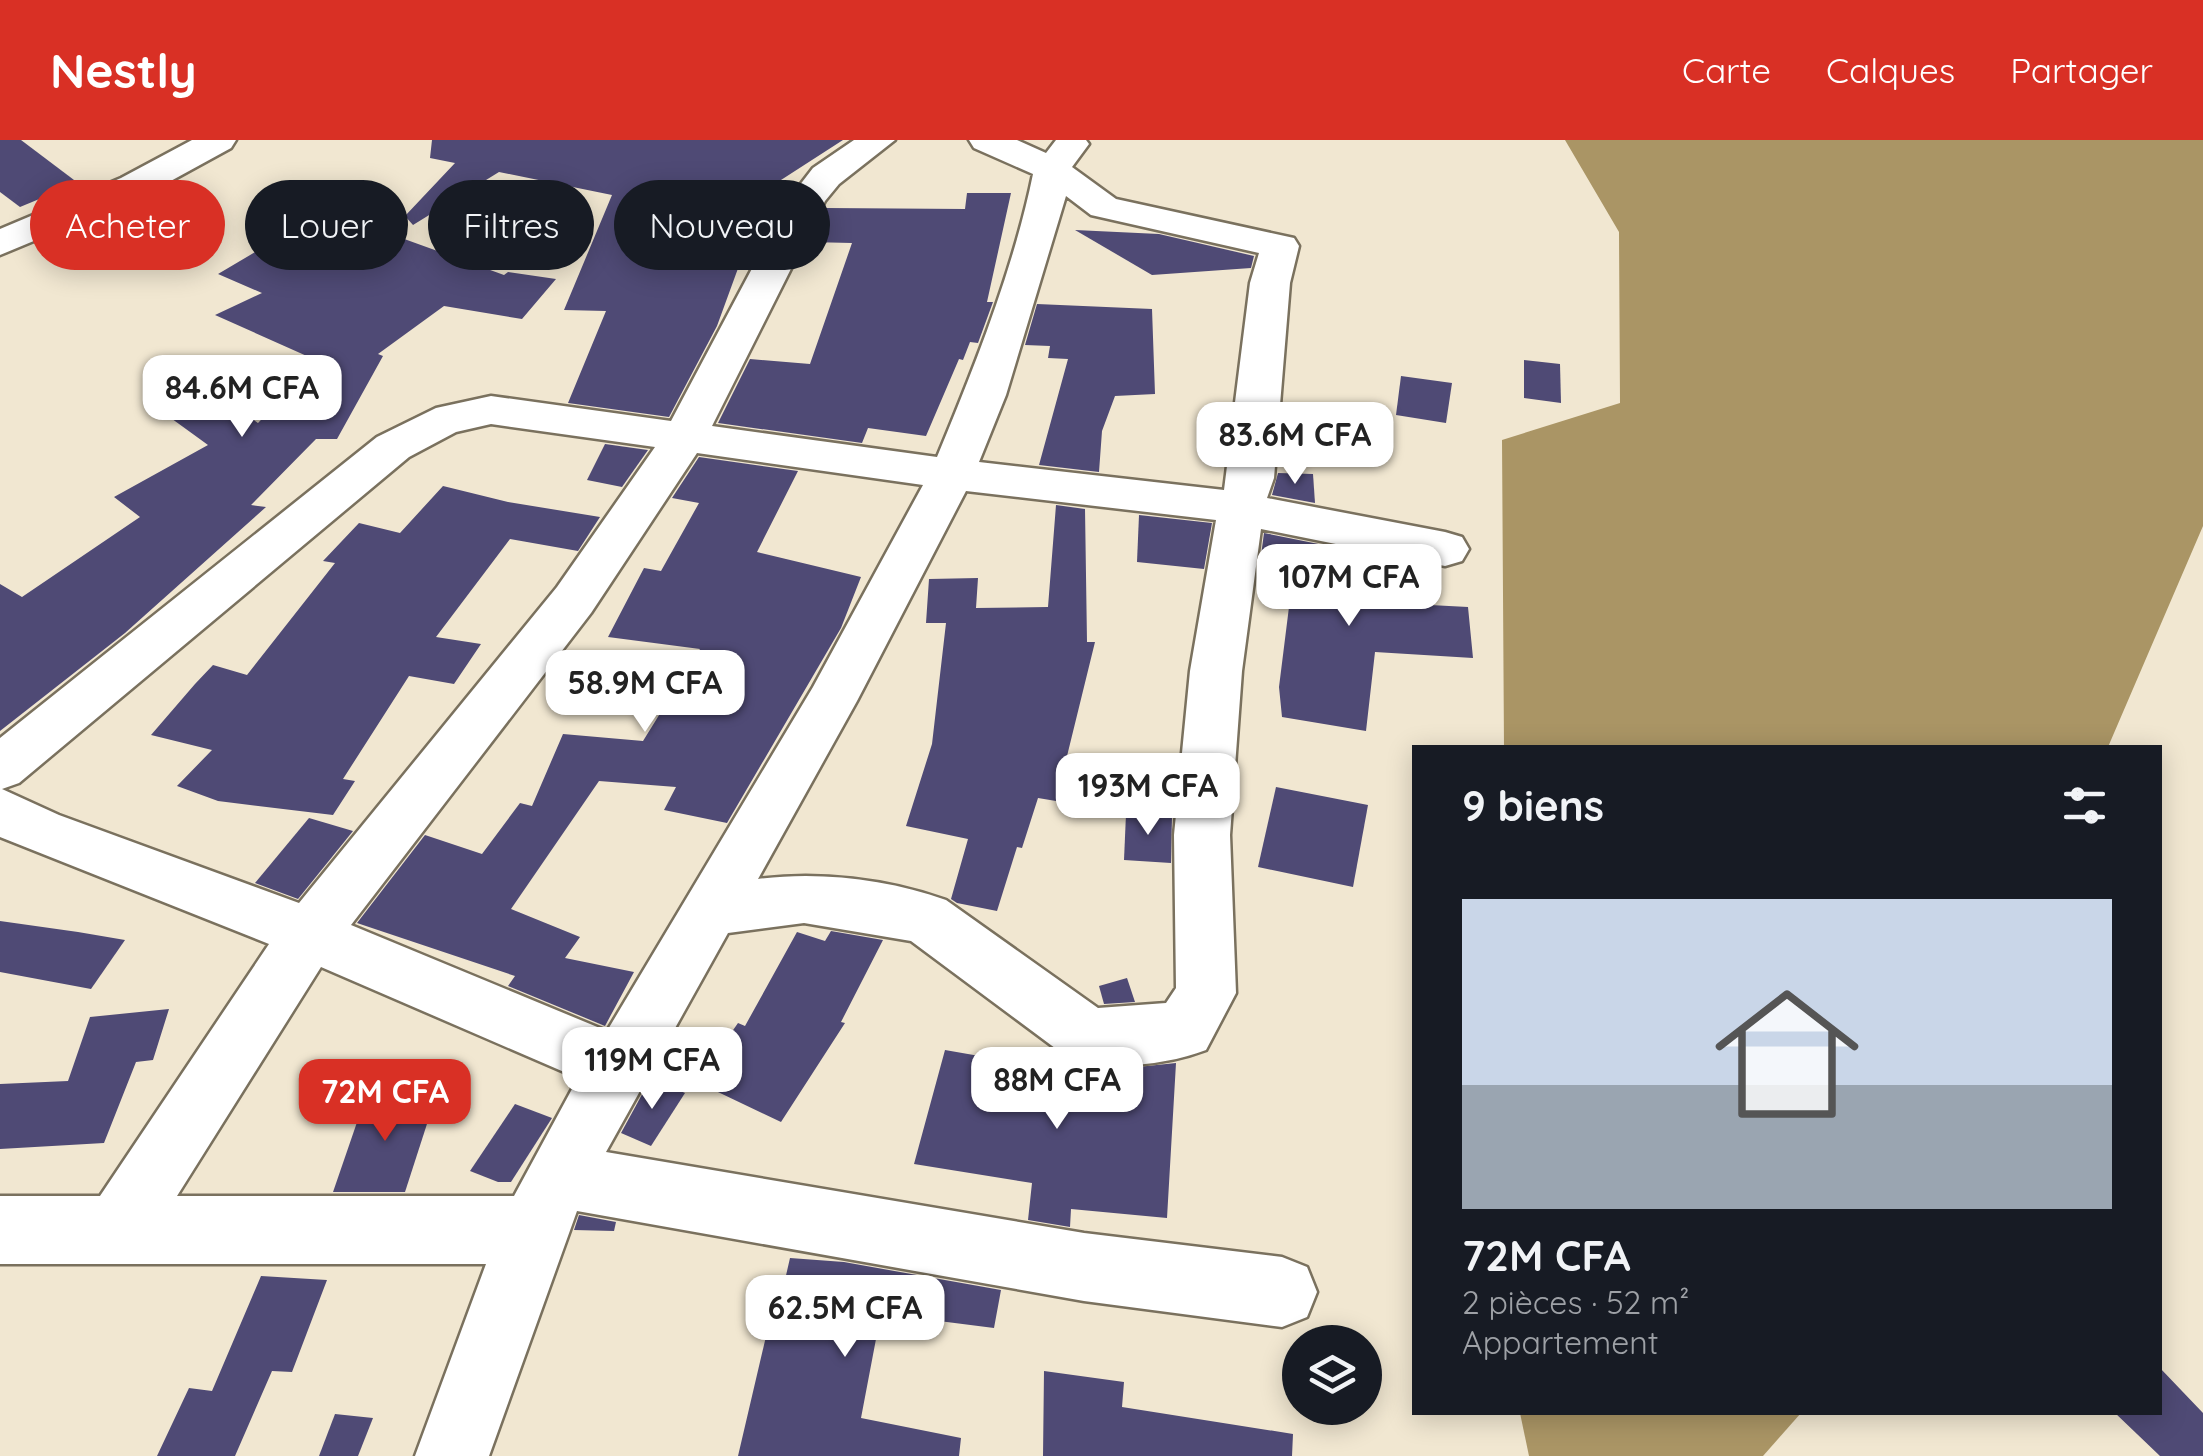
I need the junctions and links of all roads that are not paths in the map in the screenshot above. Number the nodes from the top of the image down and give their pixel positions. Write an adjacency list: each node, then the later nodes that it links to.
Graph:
1 (218, 140): 5 (street)
2 (878, 140): 6 (street)
3 (987, 140): 4 (street)
4 (1063, 155): 7 (street); 8 (street)
5 (0, 242)
6 (684, 438): 7 (street); 10 (street); 13 (street)
7 (952, 474): 8 (street); 12 (street)
8 (1240, 508): 9 (street); 12 (street)
9 (1445, 549)
10 (0, 768)
11 (0, 811): 13 (street)
12 (709, 911): 14 (street)
13 (308, 936): 14 (street); 17 (street)
14 (618, 1065): 15 (street)
15 (547, 1203): 17 (street); 18 (street); 19 (street)
16 (0, 1230): 17 (street)
17 (117, 1230)
18 (1282, 1292)
19 (452, 1456)

